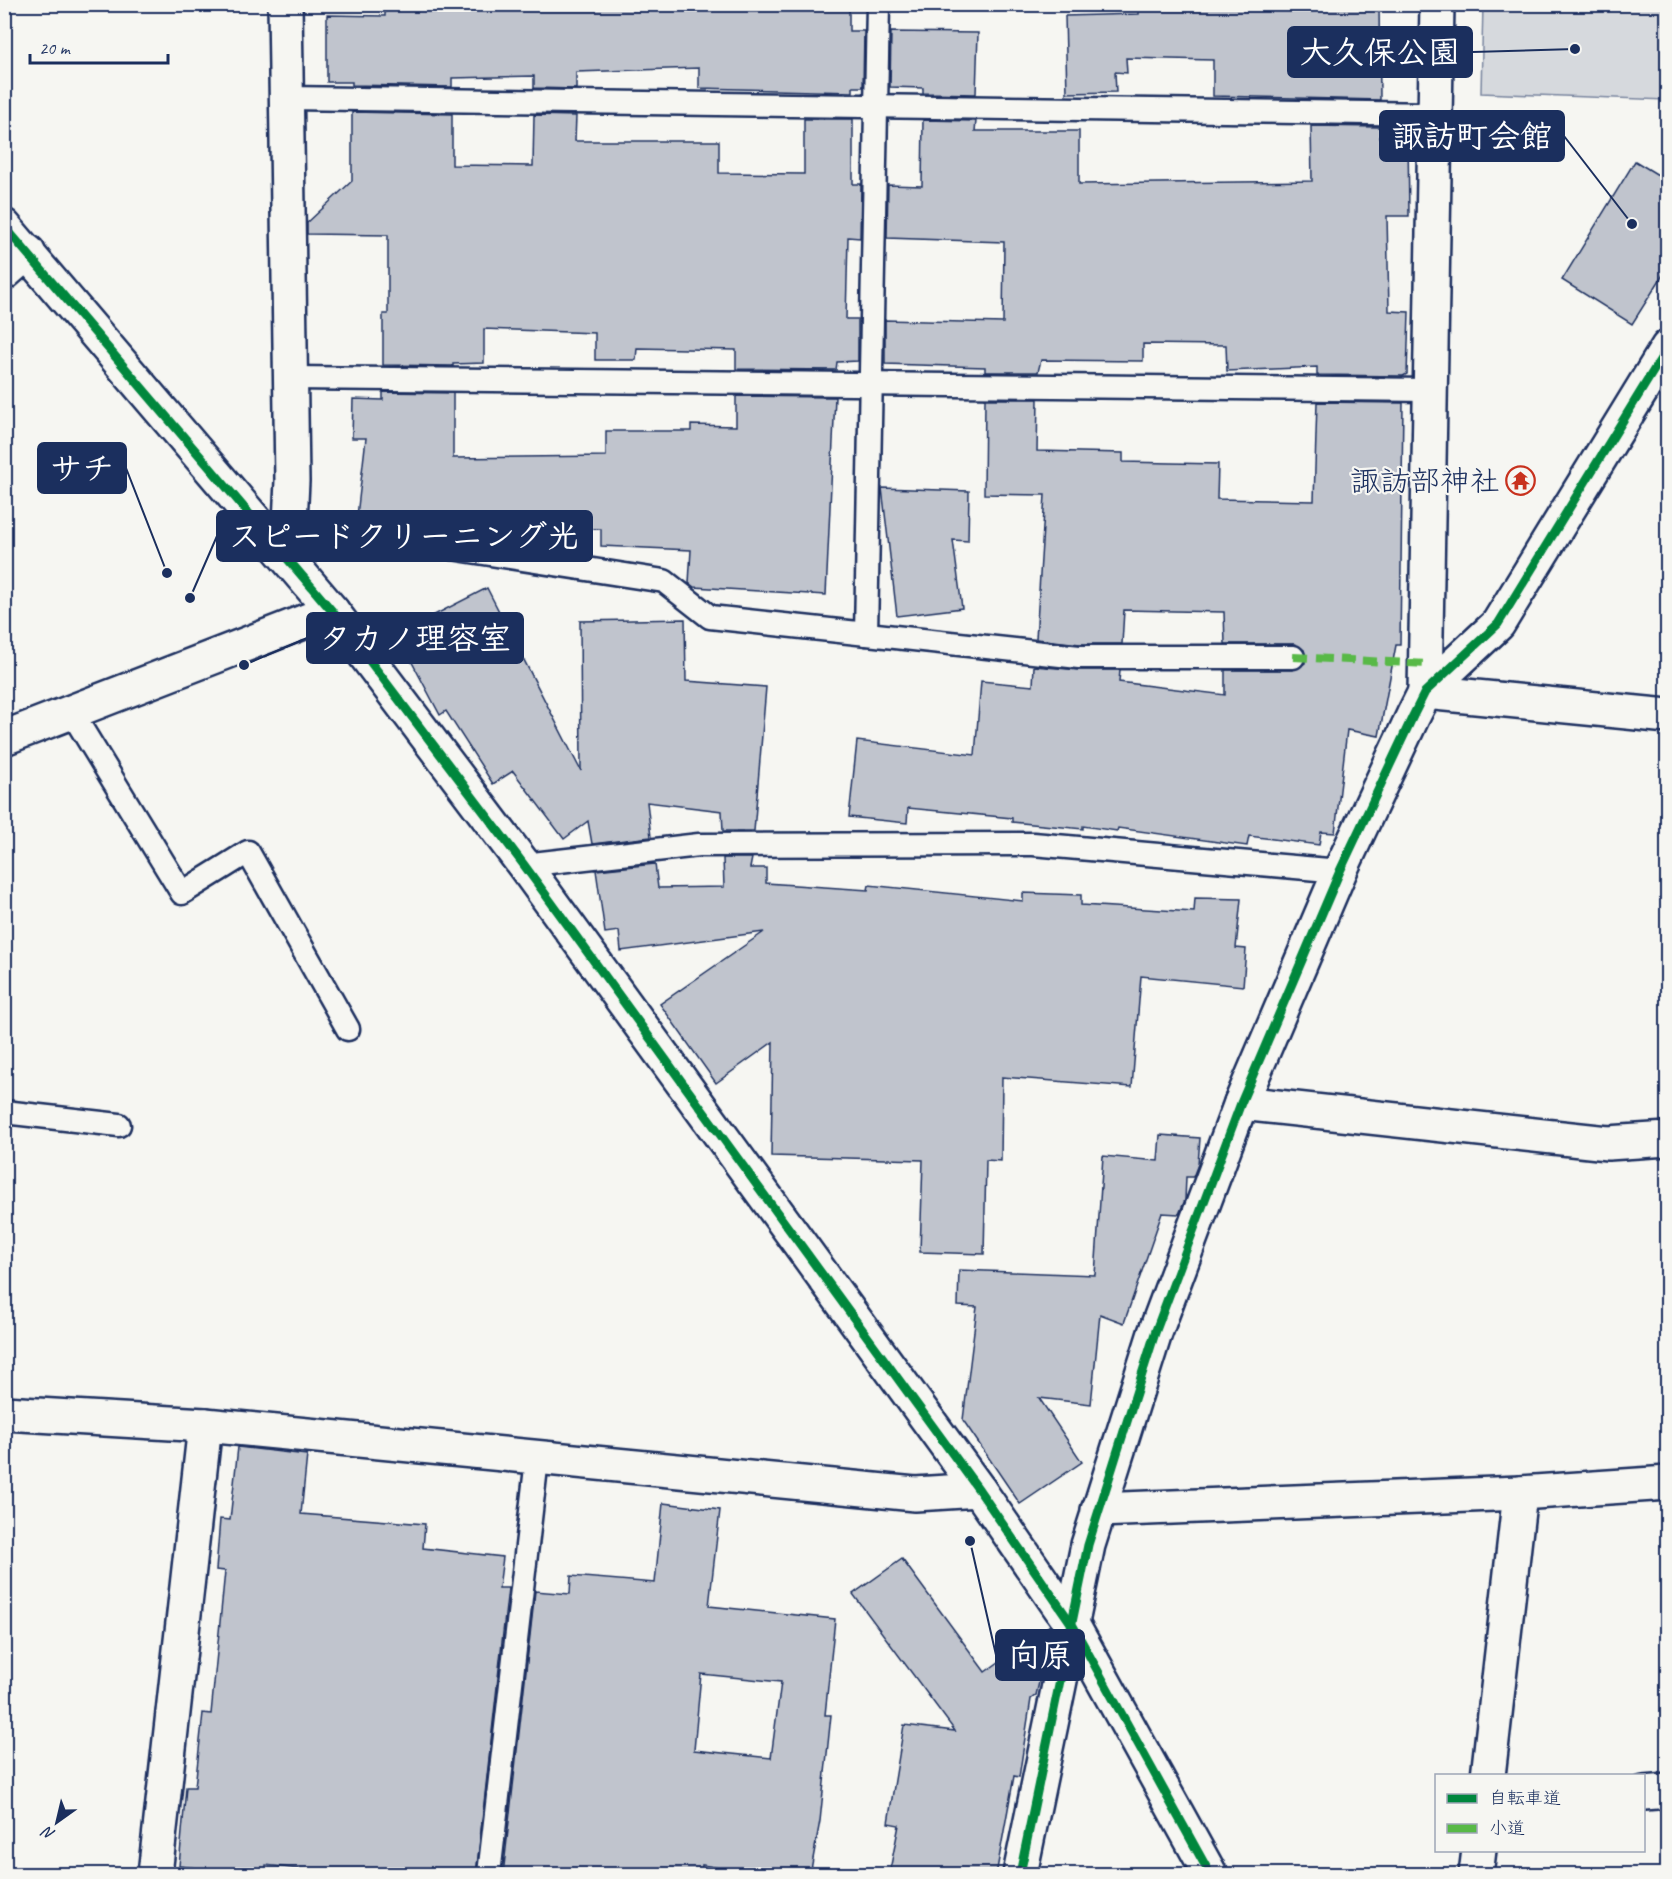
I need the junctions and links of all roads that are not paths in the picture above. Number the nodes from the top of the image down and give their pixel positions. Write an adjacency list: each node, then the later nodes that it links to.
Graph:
1 (285, 4): 4 (street)
2 (878, 4): 5 (lane)
3 (1437, 4): 6 (street)
4 (287, 98): 5 (lane); 10 (street)
5 (877, 106): 6 (lane); 11 (lane)
6 (1436, 114): 12 (street)
7 (4, 226): 8 (street)
8 (16, 263): 13 (street)
9 (1668, 347): 17 (street)
10 (292, 378): 11 (lane); 13 (street)
11 (873, 385): 12 (lane); 15 (lane)
12 (1430, 390): 17 (street)
13 (286, 537): 14 (street); 15 (lane)
14 (332, 611): 18 (street); 21 (street)
15 (866, 634): 16 (lane)
16 (1293, 657)
17 (1425, 692): 19 (street); 22 (street)
18 (72, 713): 20 (street); 23 (lane)
19 (1668, 716)
20 (4, 738)
21 (524, 865): 22 (lane); 32 (street)
22 (1340, 871): 24 (street)
23 (348, 1029)
24 (1241, 1103): 27 (street); 34 (street)
25 (4, 1112): 26 (lane)
26 (119, 1125)
27 (1668, 1139)
28 (4, 1413): 29 (street)
29 (205, 1425): 30 (street); 40 (street)
30 (537, 1459): 32 (street); 41 (lane)
31 (1668, 1483): 33 (street)
32 (979, 1490): 35 (street)
33 (1520, 1493): 34 (street); 36 (street)
34 (1098, 1510): 35 (street)
35 (1073, 1626): 42 (street); 43 (street)
36 (1488, 1774)
37 (1668, 1791): 38 (street)
38 (1645, 1793)
39 (1479, 1852): 44 (street)
40 (155, 1875)
41 (489, 1875)
42 (1020, 1875)
43 (1210, 1875)
44 (1476, 1875)

